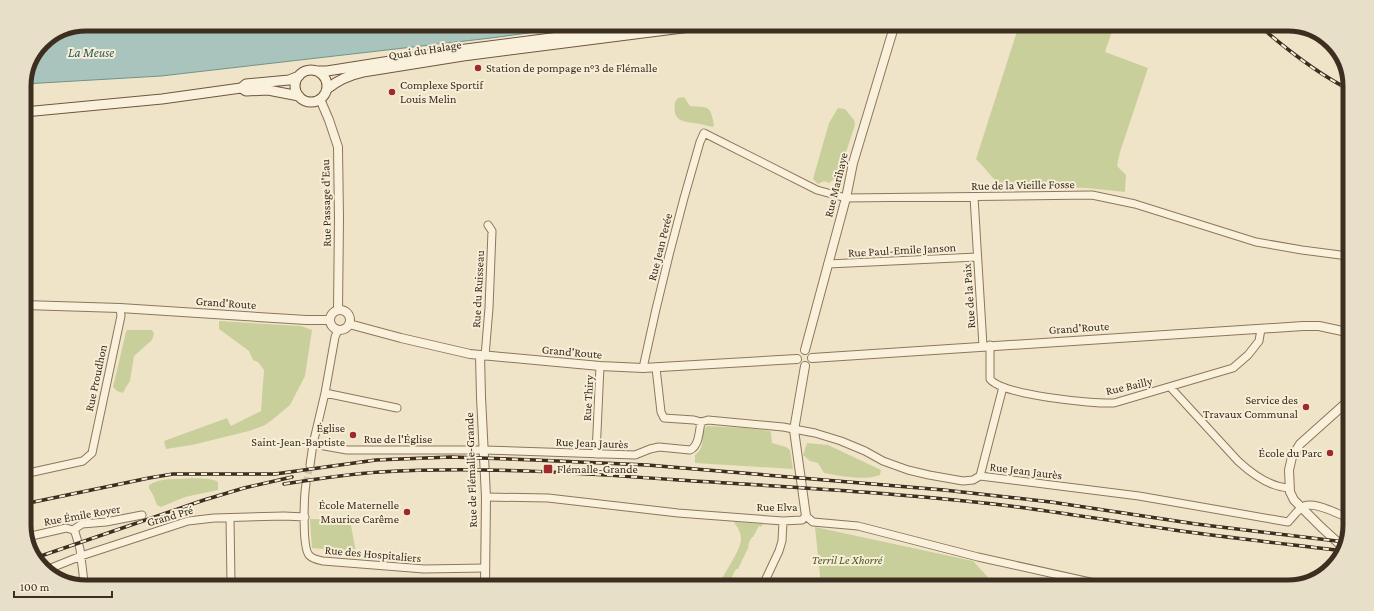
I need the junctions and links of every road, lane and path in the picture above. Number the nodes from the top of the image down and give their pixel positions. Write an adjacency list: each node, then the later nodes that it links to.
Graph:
1 (605, 31): 4 (main road, Quai du Halage)
2 (659, 31): 7 (main road, Quai du Halage)
3 (893, 31): 13 (street, Rue Marihaye)
4 (317, 71): 5 (main road, Quai du Halage); 7 (main road)
5 (299, 76): 6 (main road, Quai du Halage); 8 (main road)
6 (241, 88): 8 (main road, Quai du Halage); 10 (main road, Quai du Halage)
7 (327, 89): 9 (main road, Quai du Halage)
8 (299, 96): 9 (main road, Quai du Halage)
9 (320, 99): 20 (street, Rue Passage d'Eau)
10 (31, 111)
11 (704, 133): 13 (street, Rue de la Vieille Fosse); 33 (street, Rue Jean Perée)
12 (974, 197): 13 (street, Rue de la Vieille Fosse); 15 (street, Rue de la Vieille Fosse); 16 (street, Rue de la Paix)
13 (846, 198): 17 (street, Rue Marihaye)
14 (488, 225): 28 (street, Rue du Ruisseau)
15 (1343, 255)
16 (977, 257): 17 (street, Rue Paul-Emile Janson); 26 (street, Rue de la Paix)
17 (828, 264): 27 (street, Rue Marihaye)
18 (31, 306): 19 (street, Grand'Route)
19 (120, 308): 21 (street, Grand'Route); 46 (street, Rue Proudhon)
20 (338, 310): 21 (street); 22 (street)
21 (330, 320): 24 (street)
22 (349, 324): 24 (street); 28 (street, Grand'Route)
23 (1261, 329): 25 (street, Grand'Route); 26 (street, Grand'Route); 36 (street, Rue Bailly)
24 (338, 330): 37 (street)
25 (1343, 331)
26 (986, 346): 29 (street, Grand'Route); 35 (street, Rue Bailly)
27 (805, 350): 29 (street); 30 (street)
28 (483, 355): 31 (street, Grand'Route); 43 (street, Rue de Flémalle-Grande)
29 (812, 358): 32 (street)
30 (797, 359): 32 (street); 34 (street, Grand'Route)
31 (600, 366): 33 (street, Grand'Route); 44 (street, Rue Thiry)
32 (805, 366): 41 (street)
33 (643, 368): 34 (street, Grand'Route)
34 (656, 368): 40 (street, Rue Jean Jaurès)
35 (1003, 387): 36 (street, Rue Bailly); 47 (street)
36 (1171, 388): 49 (street)
37 (325, 393): 39 (street); 42 (street)
38 (1343, 405): 49 (street)
39 (397, 408)
40 (701, 422): 41 (street, Rue Jean Jaurès); 44 (street, Rue Jean Jaurès)
41 (794, 430): 47 (street, Rue Jean Jaurès); 53 (street)
42 (313, 444): 43 (street, Rue de l'Église); 45 (street)
43 (484, 450): 44 (street, Rue Jean Jaurès); 50 (street, Rue de Flémalle-Grande)
44 (596, 454)
45 (310, 465)
46 (31, 472)
47 (980, 476): 51 (street, Rue Jean Jaurès)
48 (306, 484): 55 (street, Rue des Hospitaliers)
49 (1289, 488): 51 (street)
50 (486, 497): 57 (street, Rue Elva); 63 (street, Rue de Flémalle-Grande)
51 (1301, 508): 54 (street); 60 (street)
52 (142, 516): 58 (street, Rue Émile Royer)
53 (806, 516): 57 (street, Rue Elva); 68 (street, Rue Elva)
54 (1343, 516)
55 (305, 517): 56 (street, Grand Pré); 63 (street, Rue des Hospitaliers)
56 (230, 518): 61 (street, Grand Pré); 65 (street)
57 (782, 521): 67 (street)
58 (73, 530): 59 (street, Rue Émile Royer); 61 (street)
59 (32, 536)
60 (1340, 544)
61 (81, 556): 62 (street, Grand Pré); 64 (street)
62 (51, 568)
63 (485, 568): 66 (street, Rue de Flémalle-Grande)
64 (84, 580)
65 (231, 580)
66 (485, 580)
67 (766, 580)
68 (1081, 580)

